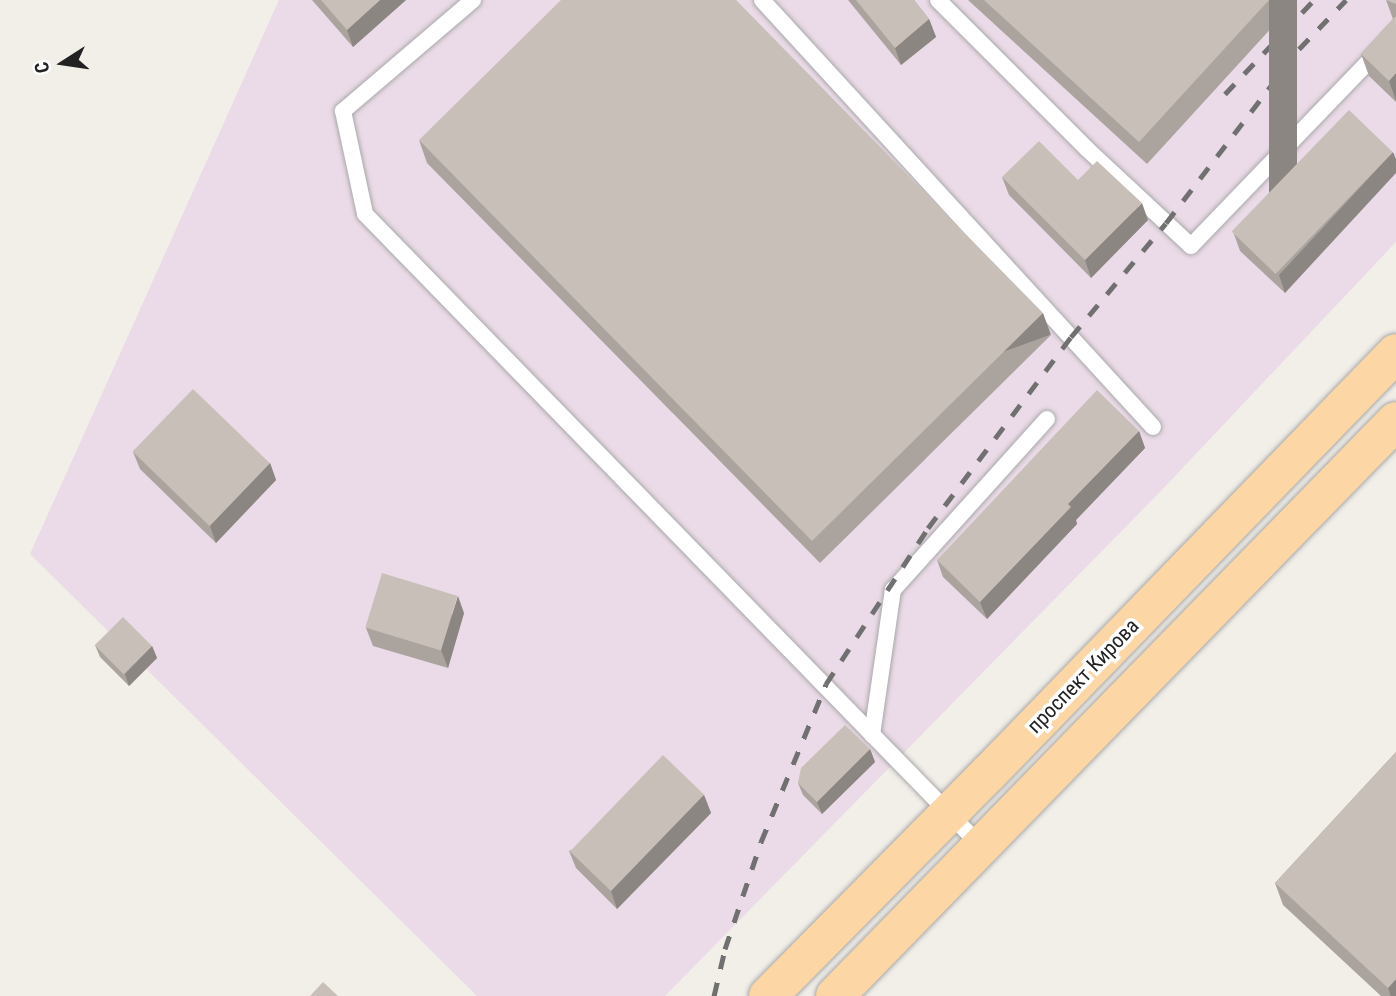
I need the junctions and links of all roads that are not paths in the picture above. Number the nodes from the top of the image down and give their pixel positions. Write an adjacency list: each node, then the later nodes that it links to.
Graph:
1 (472, 0): 9 (lane)
2 (762, 0): 8 (lane)
3 (942, 1): 4 (lane)
4 (1396, 33)
5 (1396, 353): 10 (main road, проспект Кирова)
6 (1047, 419): 9 (lane)
7 (1396, 421): 11 (main road)
8 (1153, 427)
9 (872, 735): 10 (lane)
10 (949, 813): 11 (lane); 12 (main road, проспект Кирова)
11 (980, 845): 13 (main road)
12 (768, 996)
13 (835, 996)

